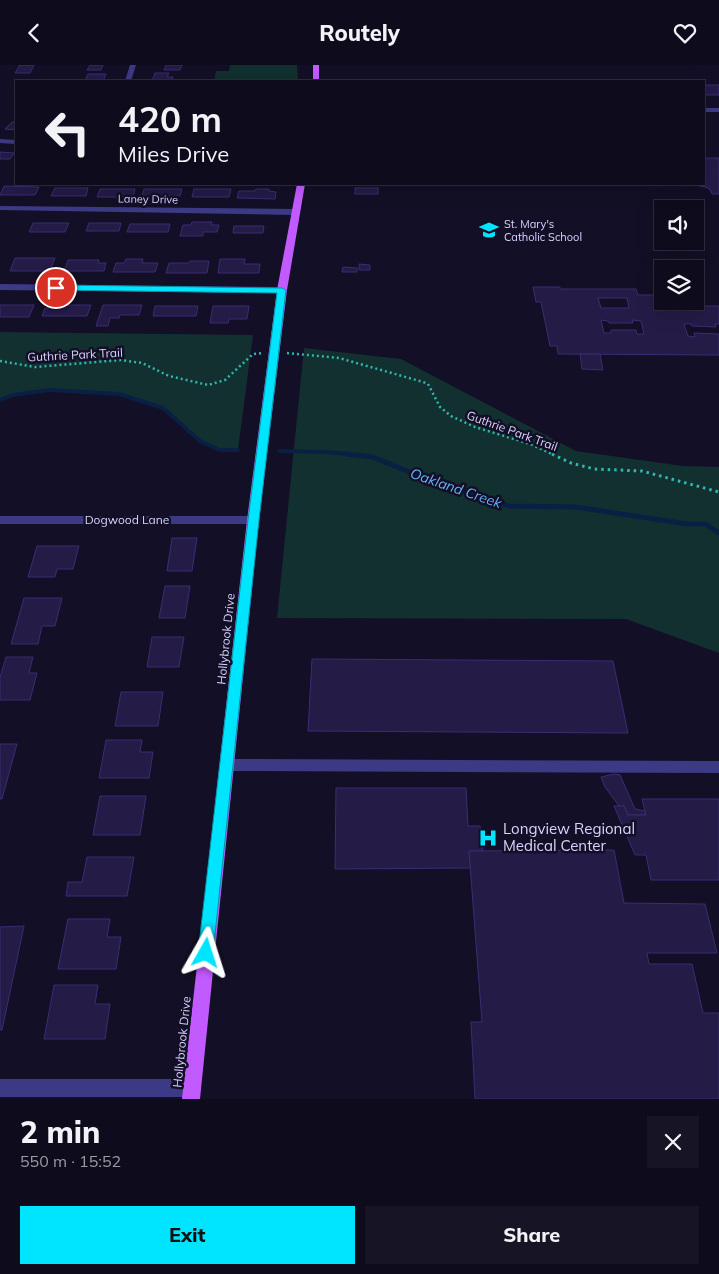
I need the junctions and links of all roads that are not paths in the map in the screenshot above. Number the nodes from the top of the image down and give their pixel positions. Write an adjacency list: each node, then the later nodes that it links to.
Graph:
1 (133, 65): 3 (street)
2 (316, 65): 4 (main road)
3 (128, 80)
4 (316, 80)
5 (705, 110): 6 (street)
6 (719, 110)
7 (0, 141): 8 (street)
8 (15, 142)
9 (301, 185): 11 (main road, Hollybrook Drive)
10 (0, 208): 11 (street, Laney Drive)
11 (296, 212): 13 (main road, Hollybrook Drive)
12 (0, 287): 13 (street)
13 (282, 290): 14 (main road, Hollybrook Drive)
14 (253, 520): 15 (street, Dogwood Lane); 16 (main road, Hollybrook Drive)
15 (1, 522)
16 (227, 765): 17 (street); 19 (main road, Hollybrook Drive)
17 (719, 767)
18 (0, 1088): 19 (street)
19 (191, 1093)

